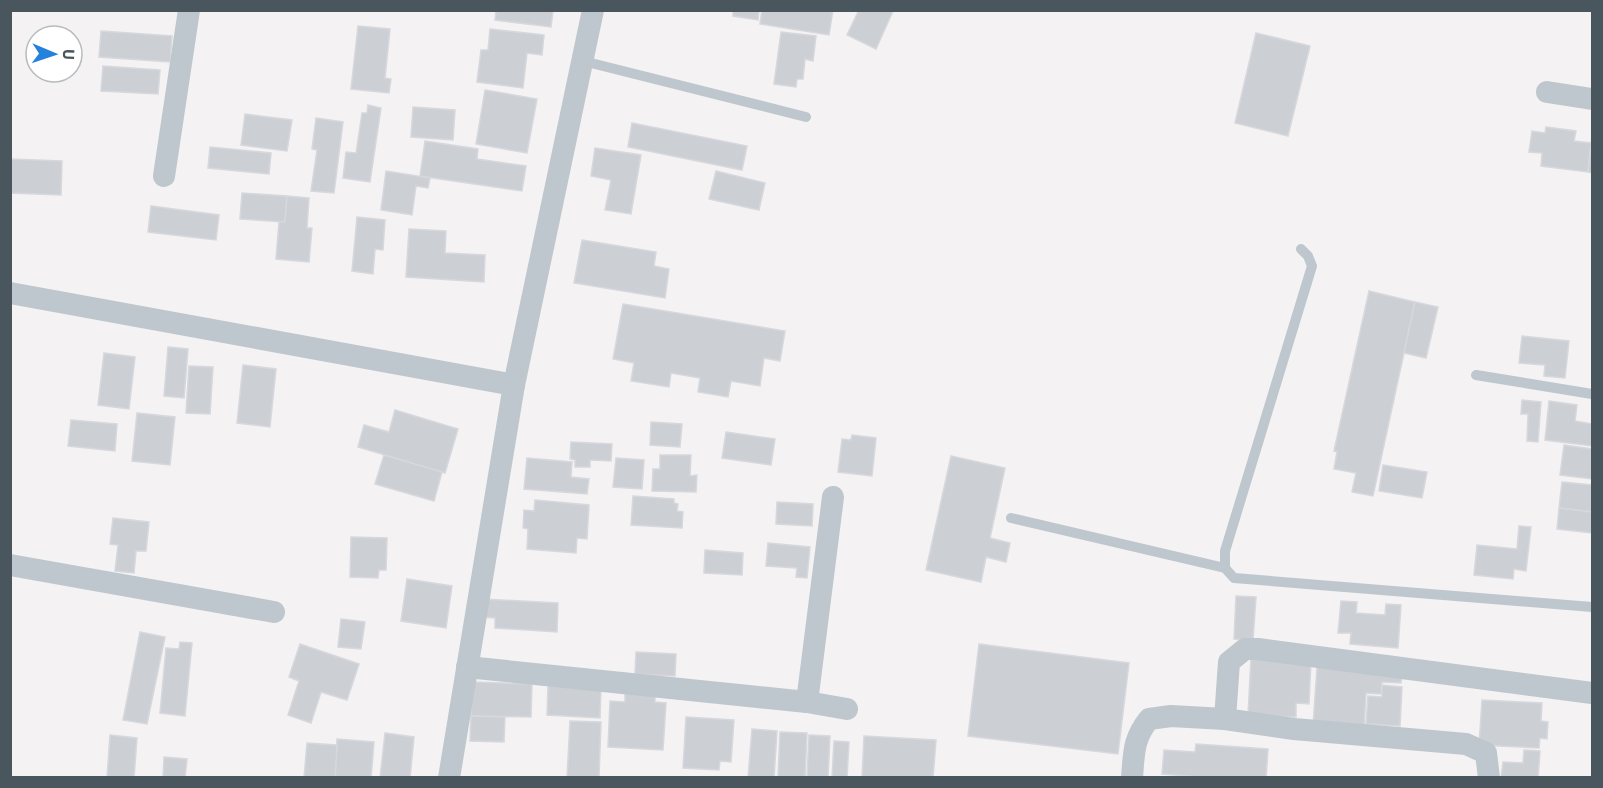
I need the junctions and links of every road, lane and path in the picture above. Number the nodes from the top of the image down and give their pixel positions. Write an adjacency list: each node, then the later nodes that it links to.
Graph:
1 (189, 10): 7 (street)
2 (592, 10): 3 (street)
3 (583, 61): 6 (lane); 11 (street)
4 (1547, 92): 5 (street)
5 (1593, 99)
6 (806, 117)
7 (164, 176)
8 (1301, 249): 16 (lane)
9 (10, 293): 11 (street)
10 (1476, 375): 12 (lane)
11 (514, 385): 19 (street)
12 (1593, 394)
13 (833, 497): 21 (street)
14 (1011, 518): 16 (lane)
15 (10, 566): 18 (street)
16 (1225, 568): 17 (lane)
17 (1593, 607)
18 (274, 612)
19 (467, 668): 21 (street); 24 (street)
20 (1593, 693): 23 (street)
21 (807, 702): 22 (street)
22 (847, 709)
23 (1225, 719): 25 (street); 26 (street)
24 (449, 777)
25 (1132, 777)
26 (1489, 777)

